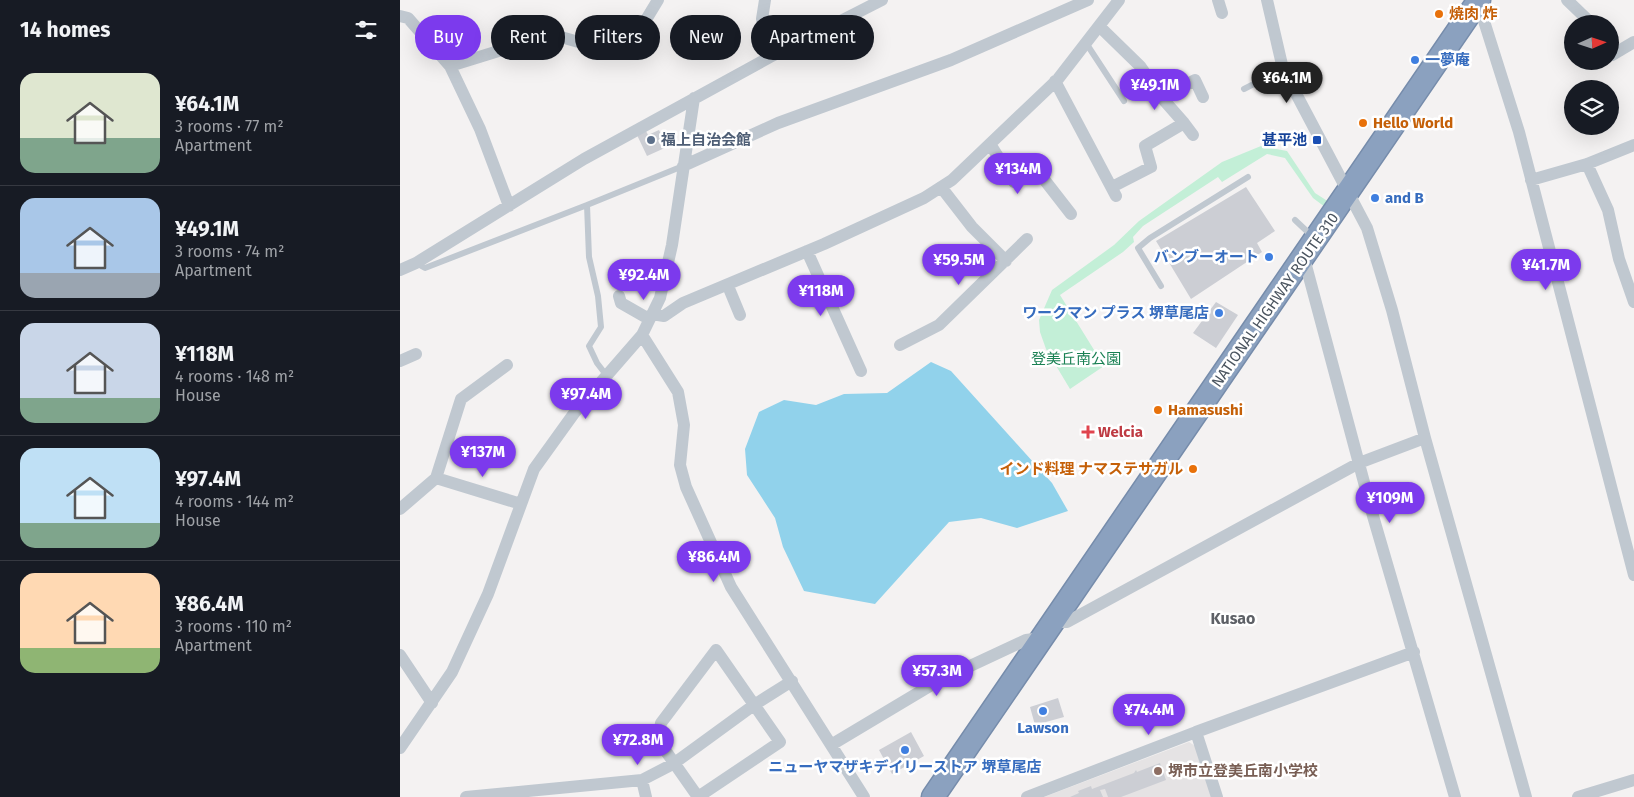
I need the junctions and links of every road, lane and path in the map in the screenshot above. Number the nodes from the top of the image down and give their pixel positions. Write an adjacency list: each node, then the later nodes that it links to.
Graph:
1 (658, 0): 21 (street)
2 (765, 0): 12 (street)
3 (882, 0): 13 (street)
4 (1088, 0): 34 (street)
5 (1119, 0): 16 (street)
6 (1218, 0): 11 (street)
7 (1267, 0): 22 (street)
8 (1587, 0): 10 (street)
9 (1479, 1): 36 (street); 38 (highway, NATIONAL HIGHWAY ROUTE 310)
10 (1572, 4): 14 (street)
11 (1222, 13)
12 (762, 15)
13 (853, 15)
14 (1583, 15)
15 (400, 16): 21 (street)
16 (1099, 26): 18 (street); 27 (street)
17 (1634, 42): 19 (street)
18 (1086, 43): 23 (street); 28 (lane)
19 (1619, 51)
20 (764, 60): 26 (street)
21 (450, 66): 40 (street)
22 (1284, 70): 24 (lane); 38 (street)
23 (1055, 81): 29 (street); 31 (street)
24 (1244, 90)
25 (1203, 97): 27 (street)
26 (694, 98): 34 (street); 40 (street)
27 (1162, 98): 29 (street)
28 (1124, 101)
29 (1184, 123): 30 (street)
30 (1194, 135)
31 (990, 144): 37 (street); 41 (street)
32 (1634, 145): 33 (street)
33 (1587, 164): 36 (street); 52 (street)
34 (683, 166): 39 (lane); 54 (street)
35 (1248, 177): 50 (lane)
36 (1531, 180): 67 (street)
37 (942, 186): 45 (street); 46 (street)
38 (1350, 192): 44 (highway, NATIONAL HIGHWAY ROUTE 310); 62 (street)
39 (587, 205): 47 (lane); 61 (lane)
40 (509, 206): 47 (street)
41 (1072, 214)
42 (1295, 220): 44 (lane)
43 (1027, 239): 46 (street)
44 (1310, 249): 63 (street); 68 (highway, NATIONAL HIGHWAY ROUTE 310)
45 (807, 251): 49 (street); 60 (street)
46 (1006, 262): 56 (street)
47 (416, 263): 48 (street)
48 (400, 270)
49 (728, 286): 53 (street); 54 (street)
50 (1161, 286)
51 (619, 296): 54 (street)
52 (1634, 302)
53 (740, 315)
54 (651, 317): 55 (street)
55 (642, 335): 61 (street); 71 (street)
56 (900, 345)
57 (416, 354): 58 (street)
58 (400, 361)
59 (507, 365): 64 (street)
60 (861, 371)
61 (607, 376): 65 (street)
62 (1425, 438): 63 (street); 88 (street)
63 (1359, 463): 68 (street); 69 (street)
64 (436, 478): 65 (street); 66 (street)
65 (521, 504): 72 (street)
66 (400, 509)
67 (1634, 575)
68 (1047, 630): 75 (street); 84 (highway, NATIONAL HIGHWAY ROUTE 310)
69 (1414, 652): 74 (street); 87 (street)
70 (400, 655): 72 (street)
71 (792, 681): 73 (street); 75 (street)
72 (432, 703): 76 (street)
73 (754, 705): 77 (street); 77 (street); 77 (street)
74 (1196, 732): 85 (street); 86 (street)
75 (831, 745): 83 (street)
76 (400, 748)
77 (673, 764): 78 (street)
78 (642, 780): 80 (street); 82 (street)
79 (1634, 780): 89 (street)
80 (532, 793): 81 (street)
81 (466, 797)
82 (646, 797)
83 (864, 797)
84 (933, 797)
85 (1027, 797)
86 (1217, 797)
87 (1455, 797)
88 (1526, 797)
89 (1578, 797)

